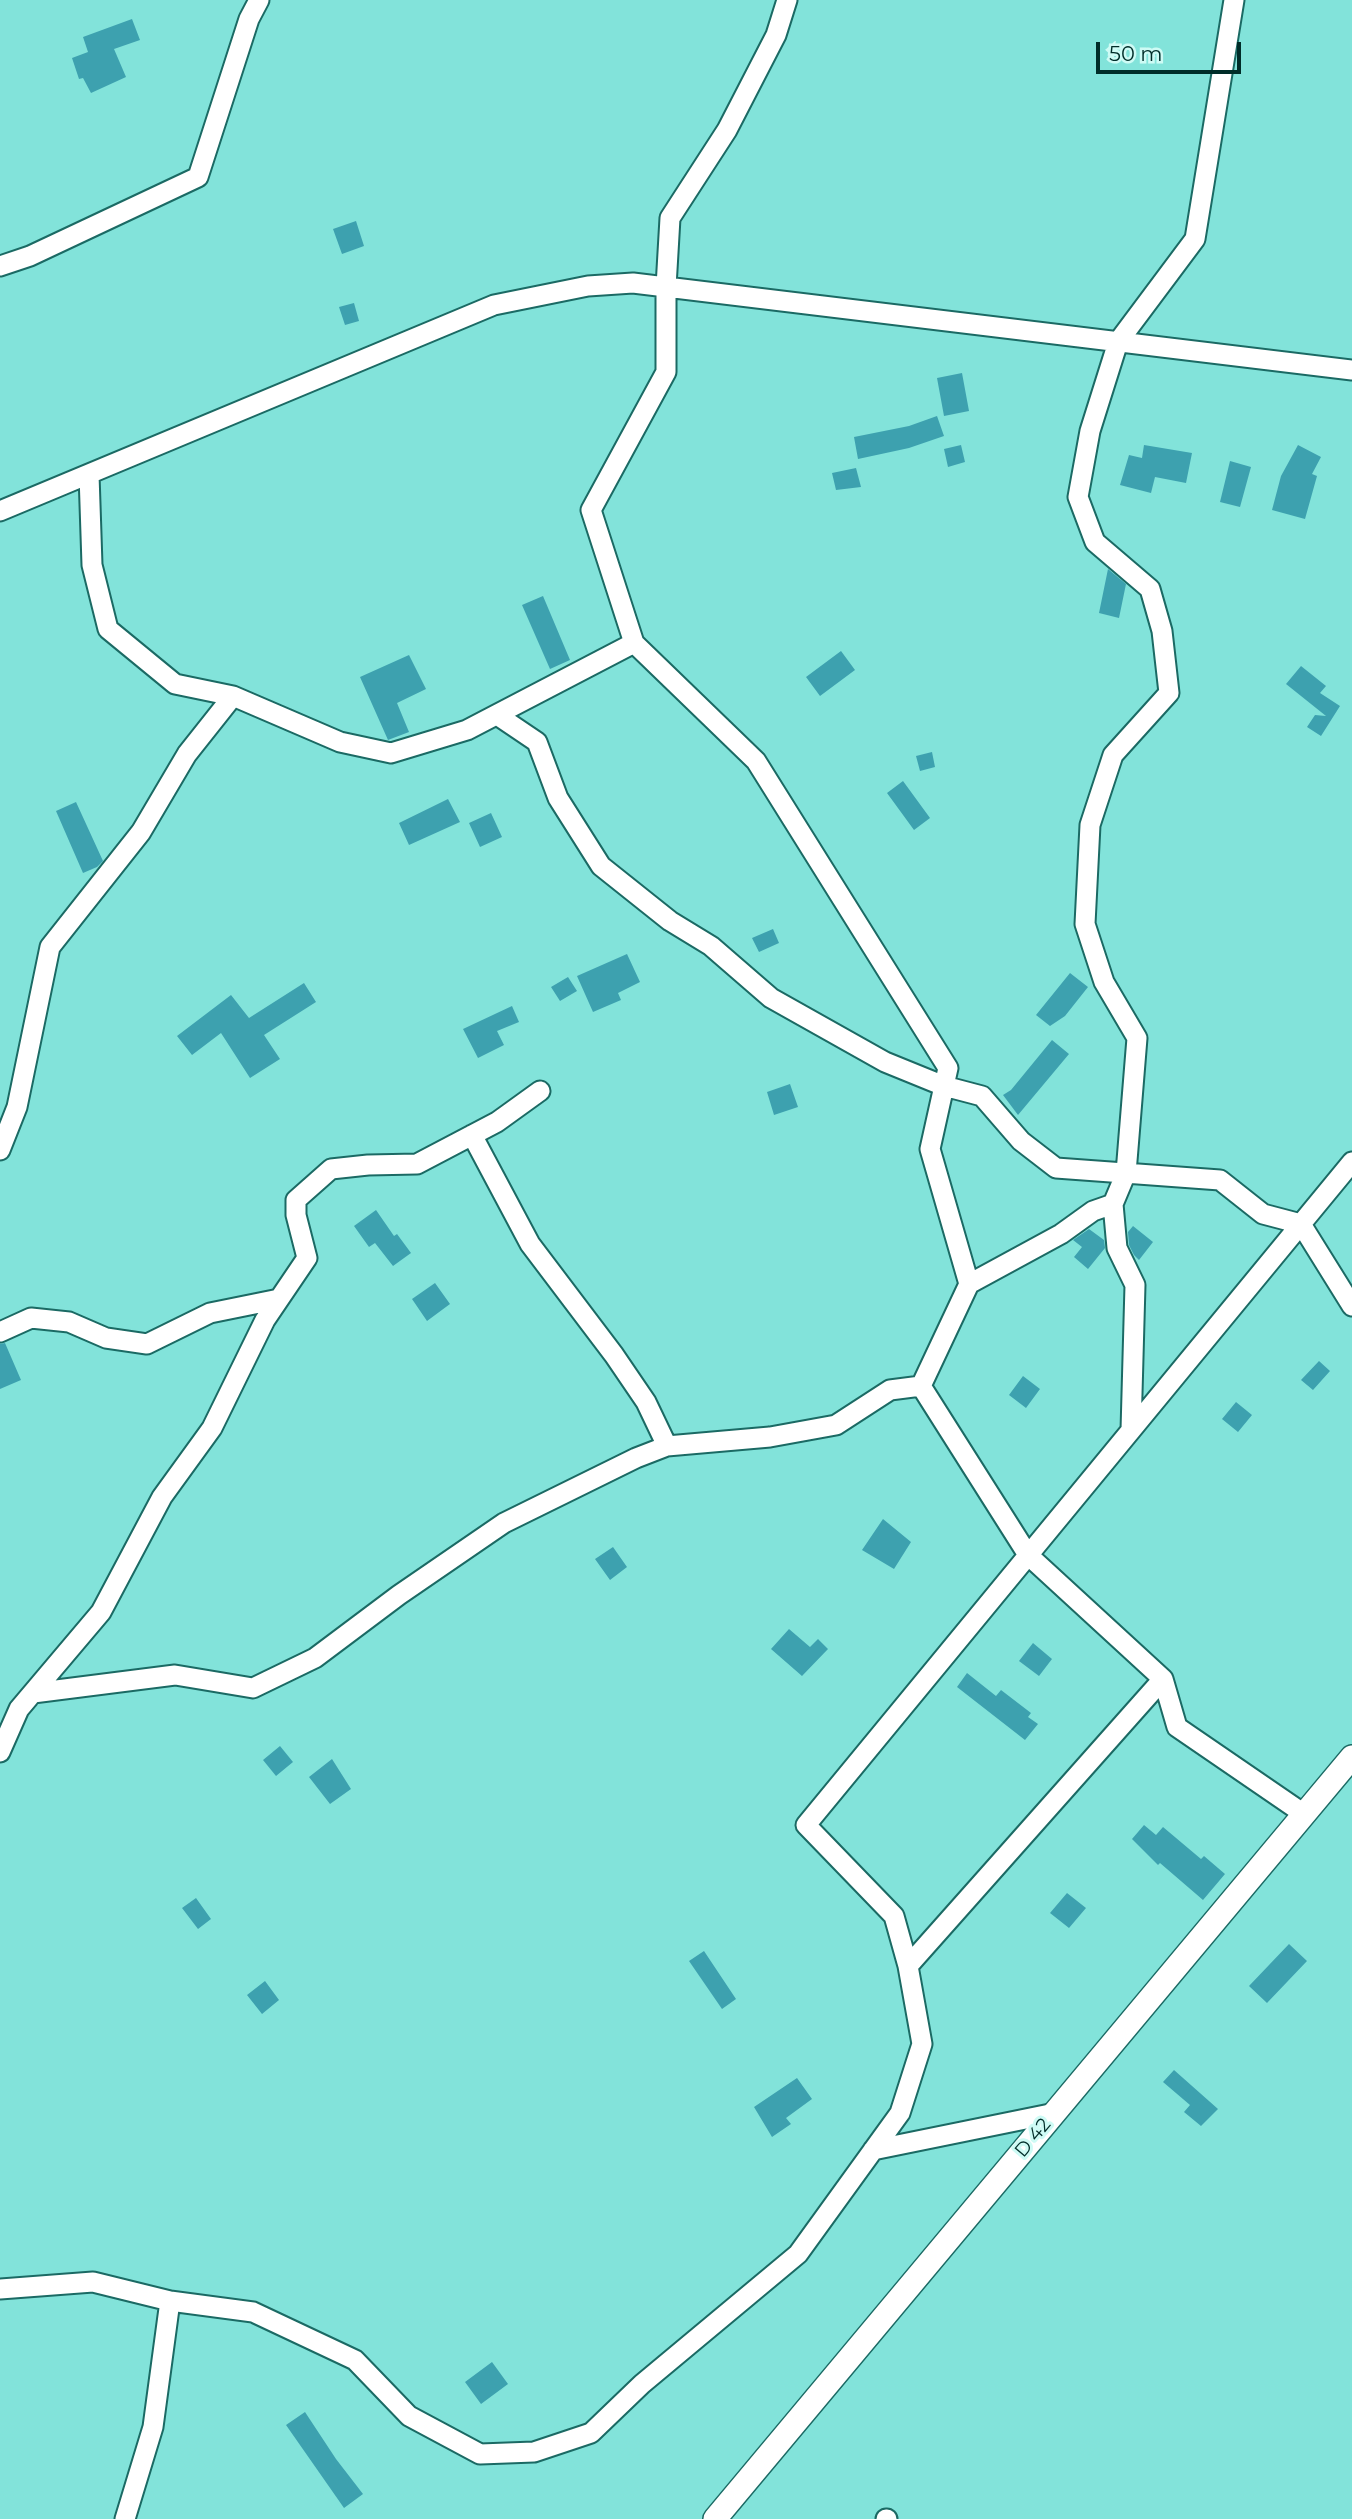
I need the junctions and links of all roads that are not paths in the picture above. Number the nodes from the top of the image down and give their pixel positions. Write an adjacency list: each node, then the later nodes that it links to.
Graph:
1 (259, 0): 4 (street)
2 (787, 0): 5 (street)
3 (1234, 0): 6 (street)
4 (0, 266)
5 (666, 287): 6 (street); 8 (street); 10 (street)
6 (1118, 342): 7 (street); 18 (street)
7 (1352, 370)
8 (89, 474): 9 (street); 11 (street)
9 (0, 512)
10 (634, 643): 12 (street); 13 (street)
11 (233, 696): 12 (street); 16 (street)
12 (497, 715): 13 (street)
13 (944, 1086): 18 (street); 21 (street)
14 (540, 1091): 15 (street)
15 (472, 1135): 22 (street); 27 (street)
16 (0, 1150)
17 (1352, 1163): 20 (street)
18 (1126, 1173): 19 (street); 20 (street)
19 (1113, 1204): 21 (street); 26 (street)
20 (1301, 1224): 23 (street); 26 (street)
21 (968, 1284): 25 (street)
22 (279, 1299): 24 (street); 30 (street)
23 (1352, 1306)
24 (0, 1332)
25 (921, 1386): 27 (street); 28 (street)
26 (1131, 1430): 28 (street)
27 (667, 1446): 30 (street)
28 (1028, 1555): 29 (street); 34 (street)
29 (1163, 1679): 33 (street); 34 (street)
30 (33, 1692): 31 (street)
31 (0, 1752)
32 (1352, 1757): 33 (street, D 42 / D 42)
33 (1304, 1814): 35 (street, D 42 / D 42)
34 (908, 1966): 36 (street)
35 (1055, 2113): 36 (street); 40 (street, D 42 / D 42)
36 (873, 2150): 38 (street)
37 (0, 2289): 38 (street)
38 (170, 2301): 39 (street)
39 (125, 2519)
40 (715, 2519)

